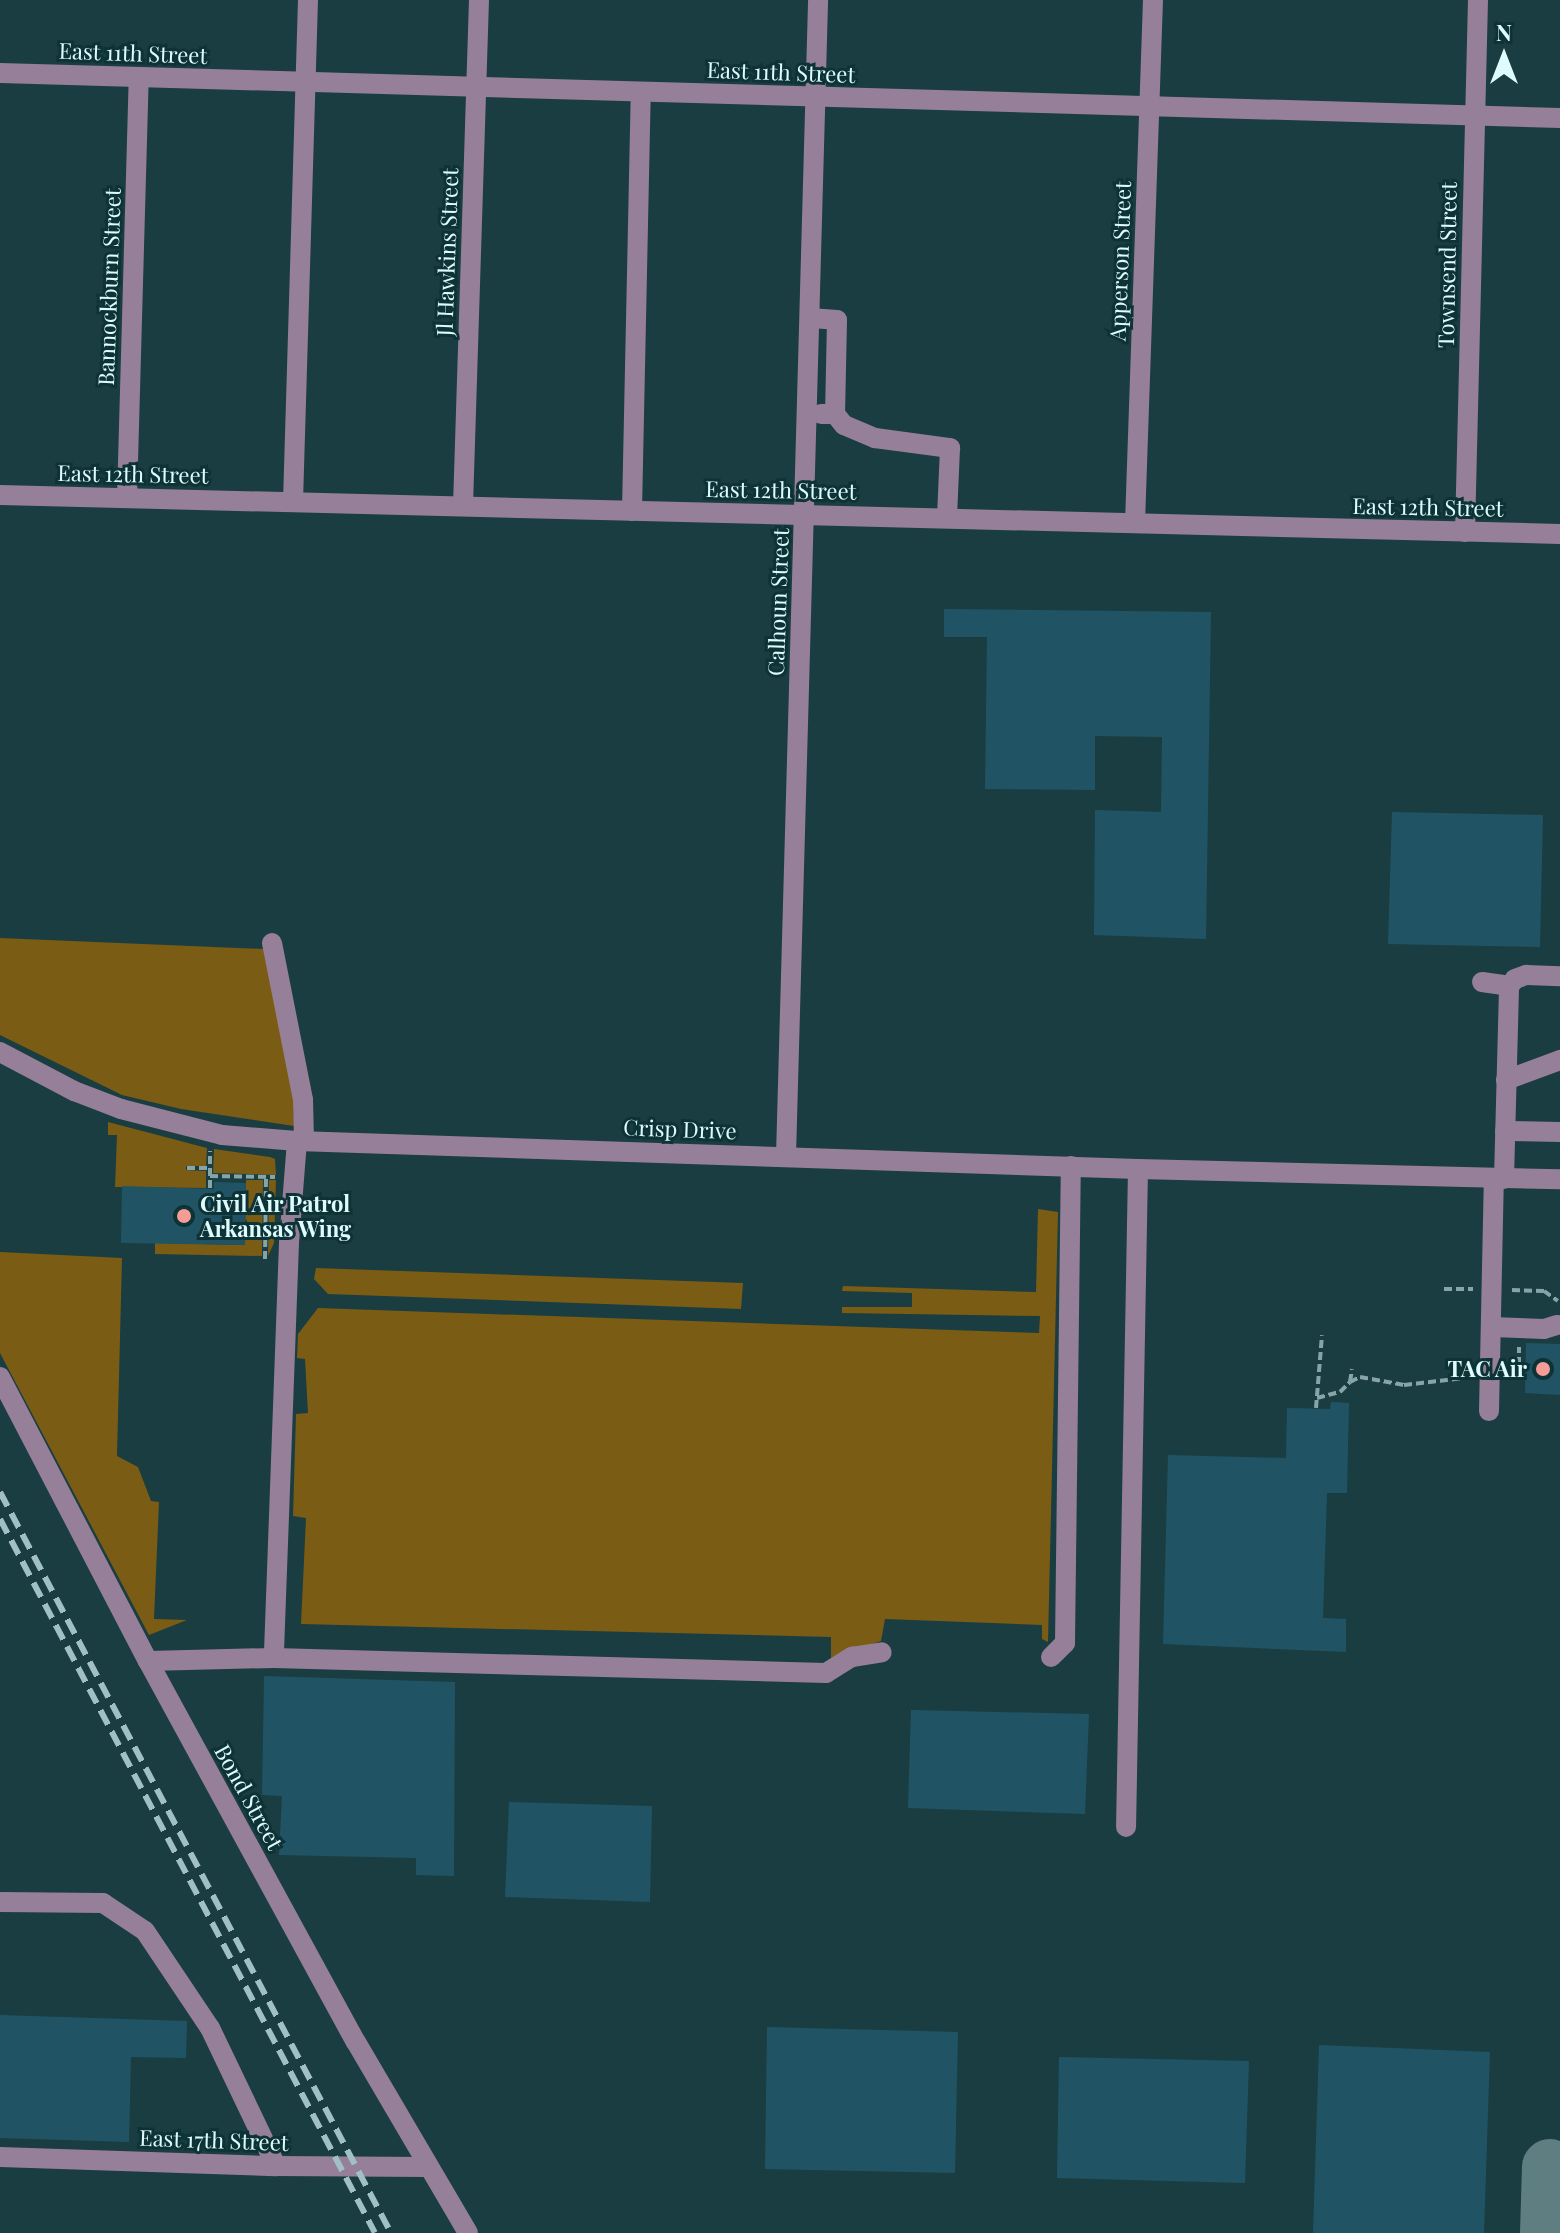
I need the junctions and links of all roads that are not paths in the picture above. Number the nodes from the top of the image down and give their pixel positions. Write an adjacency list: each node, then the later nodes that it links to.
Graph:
1 (308, 0): 8 (street)
2 (479, 0): 9 (street, Jl Hawkins Street)
3 (818, 0): 11 (street, Calhoun Street)
4 (1153, 0): 12 (street, Apperson Street)
5 (1478, 0): 13 (street, Townsend Street)
6 (0, 73): 7 (street, East 11th Street)
7 (139, 77): 8 (street, East 11th Street); 19 (street, Bannockburn Street)
8 (305, 82): 9 (street, East 11th Street); 20 (street)
9 (476, 87): 10 (street, East 11th Street); 21 (street, Jl Hawkins Street)
10 (641, 92): 11 (street, East 11th Street); 22 (street)
11 (816, 97): 12 (street, East 11th Street); 15 (street, Calhoun Street)
12 (1149, 106): 13 (street, East 11th Street); 25 (street, Apperson Street)
13 (1475, 115): 14 (street, East 11th Street); 26 (street, Townsend Street)
14 (1560, 118)
15 (810, 318): 16 (street, Calhoun Street); 17 (street)
16 (807, 413): 17 (street); 23 (street, Calhoun Street)
17 (835, 414): 24 (street)
18 (0, 495): 19 (street, East 12th Street)
19 (127, 498): 20 (street, East 12th Street)
20 (293, 502): 21 (street, East 12th Street)
21 (463, 506): 22 (street, East 12th Street)
22 (632, 511): 23 (street, East 12th Street)
23 (804, 515): 24 (street, East 12th Street); 38 (street, Calhoun Street)
24 (947, 518): 25 (street, East 12th Street)
25 (1135, 523): 26 (street, East 12th Street)
26 (1465, 532): 27 (street, East 12th Street)
27 (1560, 534)
28 (272, 943): 37 (street)
29 (1560, 976): 31 (street)
30 (1482, 982): 31 (street)
31 (1509, 986): 34 (street)
32 (0, 1052): 37 (street, Crisp Drive)
33 (1560, 1060): 34 (street)
34 (1506, 1080): 35 (street)
35 (1505, 1131): 36 (street); 41 (street)
36 (1560, 1132)
37 (301, 1141): 38 (street, Crisp Drive); 49 (street)
38 (786, 1156): 39 (street, Crisp Drive)
39 (1071, 1166): 40 (street, Crisp Drive); 48 (street)
40 (1138, 1169): 41 (street, Crisp Drive); 51 (street)
41 (1499, 1179): 42 (street, Crisp Drive); 44 (street)
42 (1560, 1179)
43 (1557, 1325): 44 (street)
44 (1491, 1327): 46 (street)
45 (0, 1377): 50 (street, Bond Street)
46 (1489, 1411)
47 (882, 1652): 49 (street)
48 (1051, 1657)
49 (274, 1658): 50 (street)
50 (148, 1661): 55 (street, Bond Street)
51 (1126, 1827)
52 (0, 1902): 54 (street)
53 (0, 2157): 54 (street, East 17th Street)
54 (276, 2166): 55 (street, East 17th Street)
55 (426, 2167): 56 (street, Bond Street)
56 (468, 2233)

